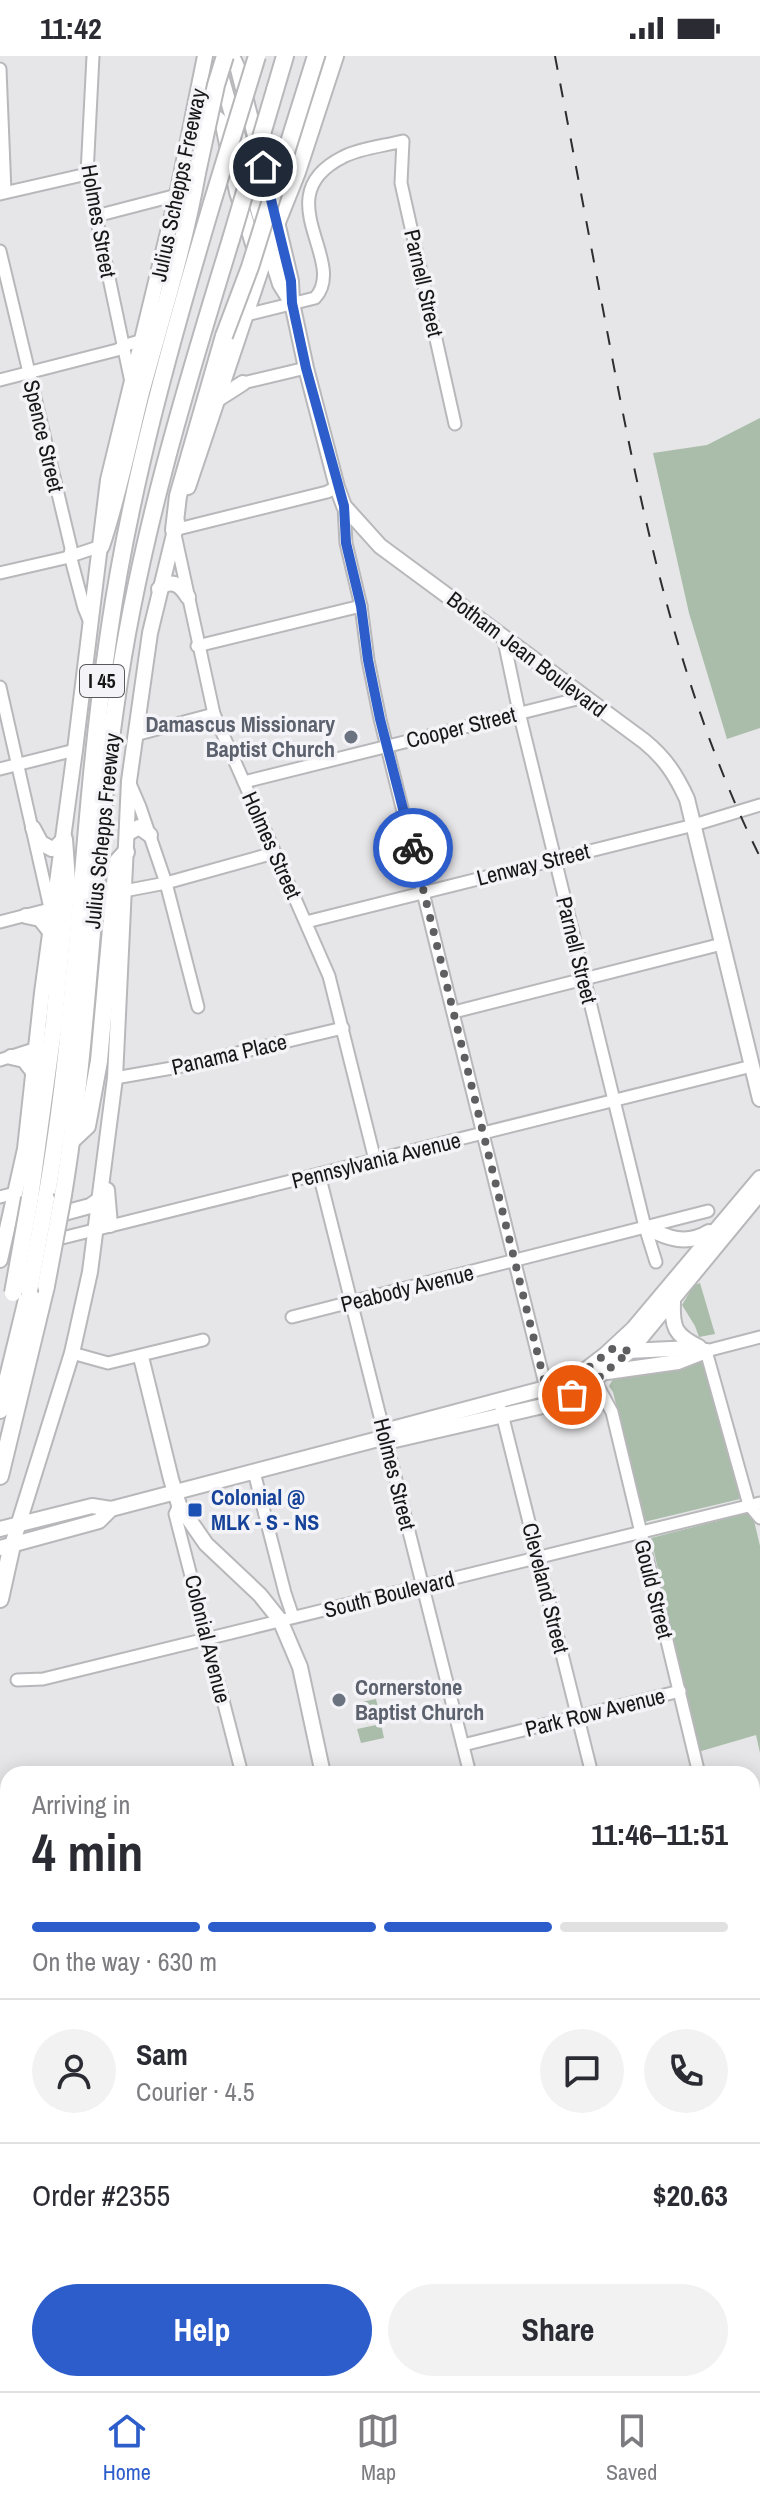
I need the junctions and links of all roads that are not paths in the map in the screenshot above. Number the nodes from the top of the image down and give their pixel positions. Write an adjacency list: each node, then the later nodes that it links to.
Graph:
1 (93, 56): 12 (street, Holmes Street)
2 (257, 56): 10 (highway, Julius Schepps Freeway / I 45, bridge)
3 (296, 56): 8 (highway)
4 (316, 56): 34 (highway, bridge)
5 (335, 56): 16 (highway)
6 (213, 59): 7 (main road); 11 (main road, Julius Schepps Freeway); 17 (main road); 35 (highway, bridge)
7 (239, 60): 10 (highway, bridge); 16 (main road, Botham Jean Boulevard)
8 (284, 62): 85 (highway, Julius Schepps Freeway / I 45, bridge)
9 (0, 69): 13 (street)
10 (241, 109): 91 (highway, Julius Schepps Freeway / I 45, bridge)
11 (193, 117): 14 (main road, Julius Schepps Freeway); 19 (main road)
12 (87, 174): 13 (street); 15 (street, Holmes Street)
13 (2, 193)
14 (177, 195): 15 (street); 22 (main road, Julius Schepps Freeway)
15 (96, 216): 23 (street, Holmes Street)
16 (277, 222): 17 (main road, Julius Schepps Freeway); 20 (main road, Botham Jean Boulevard)
17 (269, 249): 19 (main road, Julius Schepps Freeway); 20 (main road)
18 (0, 251): 25 (street, Spence Street)
19 (261, 268): 21 (main road, Julius Schepps Freeway)
20 (292, 303): 21 (street); 24 (main road, Botham Jean Boulevard); 31 (street, Parnell Street)
21 (246, 315): 26 (main road, Julius Schepps Freeway)
22 (143, 340): 23 (street); 28 (main road, Julius Schepps Freeway)
23 (122, 347): 25 (street); 28 (street, Holmes Street)
24 (306, 368): 29 (street); 32 (main road, Botham Jean Boulevard)
25 (29, 373): 27 (street); 36 (street, Spence Street)
26 (226, 377): 29 (main road); 30 (main road, Julius Schepps Freeway)
27 (0, 380)
28 (131, 383): 35 (main road, Julius Schepps Freeway)
29 (243, 383): 30 (main road)
30 (217, 400): 34 (main road, Julius Schepps Freeway)
31 (455, 424)
32 (337, 487): 33 (main road, Botham Jean Boulevard); 34 (street)
33 (344, 506): 40 (street); 42 (main road, Botham Jean Boulevard)
34 (174, 530): 38 (main road, Julius Schepps Freeway); 39 (street, Holmes Street)
35 (101, 546): 36 (street); 41 (main road, Julius Schepps Freeway)
36 (70, 555): 37 (street); 41 (street, Spence Street)
37 (0, 573)
38 (159, 589): 39 (main road); 48 (main road, Julius Schepps Freeway)
39 (188, 597): 43 (street, Holmes Street)
40 (361, 606): 43 (street); 49 (street)
41 (89, 620): 50 (main road, Julius Schepps Freeway)
42 (503, 636): 45 (main road, Botham Jean Boulevard); 46 (street, Parnell Street)
43 (197, 646): 47 (street, Holmes Street)
44 (0, 687): 51 (street)
45 (585, 697): 46 (street, Cooper Street); 56 (main road, Botham Jean Boulevard)
46 (519, 712): 49 (street, Cooper Street); 63 (street, Parnell Street)
47 (214, 714): 48 (street); 54 (street, Holmes Street)
48 (135, 735): 53 (main road, Julius Schepps Freeway)
49 (388, 746): 54 (street, Cooper Street); 66 (street)
50 (75, 750): 51 (street); 60 (main road, Julius Schepps Freeway)
51 (19, 764): 52 (street); 57 (street)
52 (0, 769)
53 (129, 781): 58 (main road, Julius Schepps Freeway); 59 (street)
54 (244, 782): 62 (street, Holmes Street)
55 (760, 805): 56 (street, Lenway Street)
56 (694, 825): 63 (street, Lenway Street); 72 (main road, Botham Jean Boulevard)
57 (33, 828): 60 (main road); 67 (street)
58 (127, 834): 59 (main road); 61 (main road, Julius Schepps Freeway)
59 (150, 835): 64 (street)
60 (64, 839): 67 (main road, Julius Schepps Freeway); 91 (highway)
61 (126, 852): 65 (main road, Julius Schepps Freeway); 85 (highway)
62 (274, 853): 64 (street); 70 (street, Holmes Street)
63 (554, 859): 66 (street, Lenway Street); 73 (street, Parnell Street)
64 (166, 883): 65 (street); 74 (street)
65 (124, 891): 81 (main road, Julius Schepps Freeway)
66 (424, 891): 70 (street, Lenway Street); 75 (street)
67 (52, 908): 68 (street); 71 (main road, Julius Schepps Freeway)
68 (26, 916): 69 (street); 71 (main road)
69 (0, 922)
70 (306, 922): 76 (street, Holmes Street)
71 (51, 933): 77 (main road, Julius Schepps Freeway)
72 (722, 944): 73 (street); 79 (main road, Botham Jean Boulevard)
73 (585, 980): 75 (street); 83 (street, Parnell Street)
74 (198, 1007)
75 (454, 1012): 84 (street)
76 (343, 1028): 81 (street, Panama Place); 86 (street, Holmes Street)
77 (37, 1048): 78 (street); 80 (main road, Julius Schepps Freeway)
78 (6, 1058): 80 (main road)
79 (752, 1066): 82 (main road, Botham Jean Boulevard); 83 (street, Pennsylvania Avenue)
80 (34, 1073): 91 (main road, Julius Schepps Freeway)
81 (115, 1078): 87 (main road, Julius Schepps Freeway)
82 (760, 1099)
83 (614, 1101): 84 (street, Pennsylvania Avenue); 98 (street, Parnell Street)
84 (484, 1134): 86 (street, Pennsylvania Avenue); 100 (street)
85 (71, 1141): 91 (highway, Julius Schepps Freeway / I 45)
86 (375, 1160): 88 (street, Pennsylvania Avenue)
87 (105, 1163): 92 (main road, Julius Schepps Freeway); 97 (main road)
88 (319, 1174): 97 (street, Pennsylvania Avenue); 103 (street, Holmes Street)
89 (760, 1178): 93 (main road)
90 (760, 1193): 93 (main road)
91 (28, 1197): 92 (main road); 95 (main road, Julius Schepps Freeway); 116 (highway, bridge); 120 (highway, Julius Schepps Freeway / I 45, bridge)
92 (100, 1199): 97 (main road, Julius Schepps Freeway)
93 (739, 1209): 96 (main road); 102 (main road)
94 (708, 1211): 98 (street, Peabody Avenue)
95 (4, 1216): 99 (main road, Julius Schepps Freeway)
96 (719, 1225): 98 (main road); 105 (main road)
97 (103, 1227): 99 (street, Pennsylvania Avenue); 111 (main road, Julius Schepps Freeway)
98 (645, 1227): 100 (street, Peabody Avenue); 101 (street, Parnell Street)
99 (0, 1256)
100 (514, 1260): 103 (street, Peabody Avenue); 115 (street)
101 (656, 1262)
102 (673, 1300): 109 (main road); 110 (main road)
103 (351, 1301): 104 (street, Peabody Avenue); 118 (street, Holmes Street)
104 (292, 1317)
105 (633, 1329): 108 (main road); 109 (main road)
106 (760, 1337): 110 (street)
107 (203, 1340): 112 (street)
108 (612, 1349): 109 (main road); 115 (main road)
109 (630, 1351): 110 (main road); 113 (main road); 114 (main road)
110 (706, 1351): 113 (main road); 123 (street)
111 (72, 1353): 112 (street); 121 (main road, Julius Schepps Freeway)
112 (141, 1357): 122 (main road, Colonial Avenue)
113 (658, 1366): 114 (main road)
114 (600, 1376): 117 (main road); 129 (street, Gould Street)
115 (546, 1388): 117 (main road)
116 (0, 1410)
117 (500, 1410): 118 (main road); 131 (street, Cleveland Street)
118 (386, 1437): 119 (main road); 132 (street, Holmes Street)
119 (254, 1472): 122 (main road); 134 (street)
120 (0, 1476)
121 (29, 1485): 125 (main road); 127 (main road, Julius Schepps Freeway)
122 (177, 1499): 124 (main road); 134 (main road); 135 (street, Colonial Avenue)
123 (755, 1504): 126 (street); 129 (street, South Boulevard)
124 (111, 1509): 125 (main road); 130 (main road)
125 (57, 1514): 127 (main road)
126 (760, 1518)
127 (16, 1526): 128 (main road); 130 (main road, Julius Schepps Freeway)
128 (0, 1529)
129 (640, 1531): 131 (street, South Boulevard); 137 (street, Gould Street)
130 (6, 1547): 133 (highway)
131 (538, 1558): 132 (street, South Boulevard); 138 (street, Cleveland Street)
132 (423, 1585): 134 (street, South Boulevard); 139 (street, Holmes Street)
133 (0, 1599)
134 (287, 1619): 135 (street, South Boulevard); 141 (main road)
135 (207, 1639): 136 (street, South Boulevard); 140 (street, Colonial Avenue)
136 (17, 1680)
137 (680, 1691): 138 (street, Park Row Avenue); 144 (street, Gould Street)
138 (578, 1716): 139 (street, Park Row Avenue); 143 (street, Cleveland Street)
139 (463, 1745): 142 (street, Holmes Street)
140 (240, 1766)
141 (321, 1766)
142 (468, 1766)
143 (590, 1766)
144 (697, 1766)

